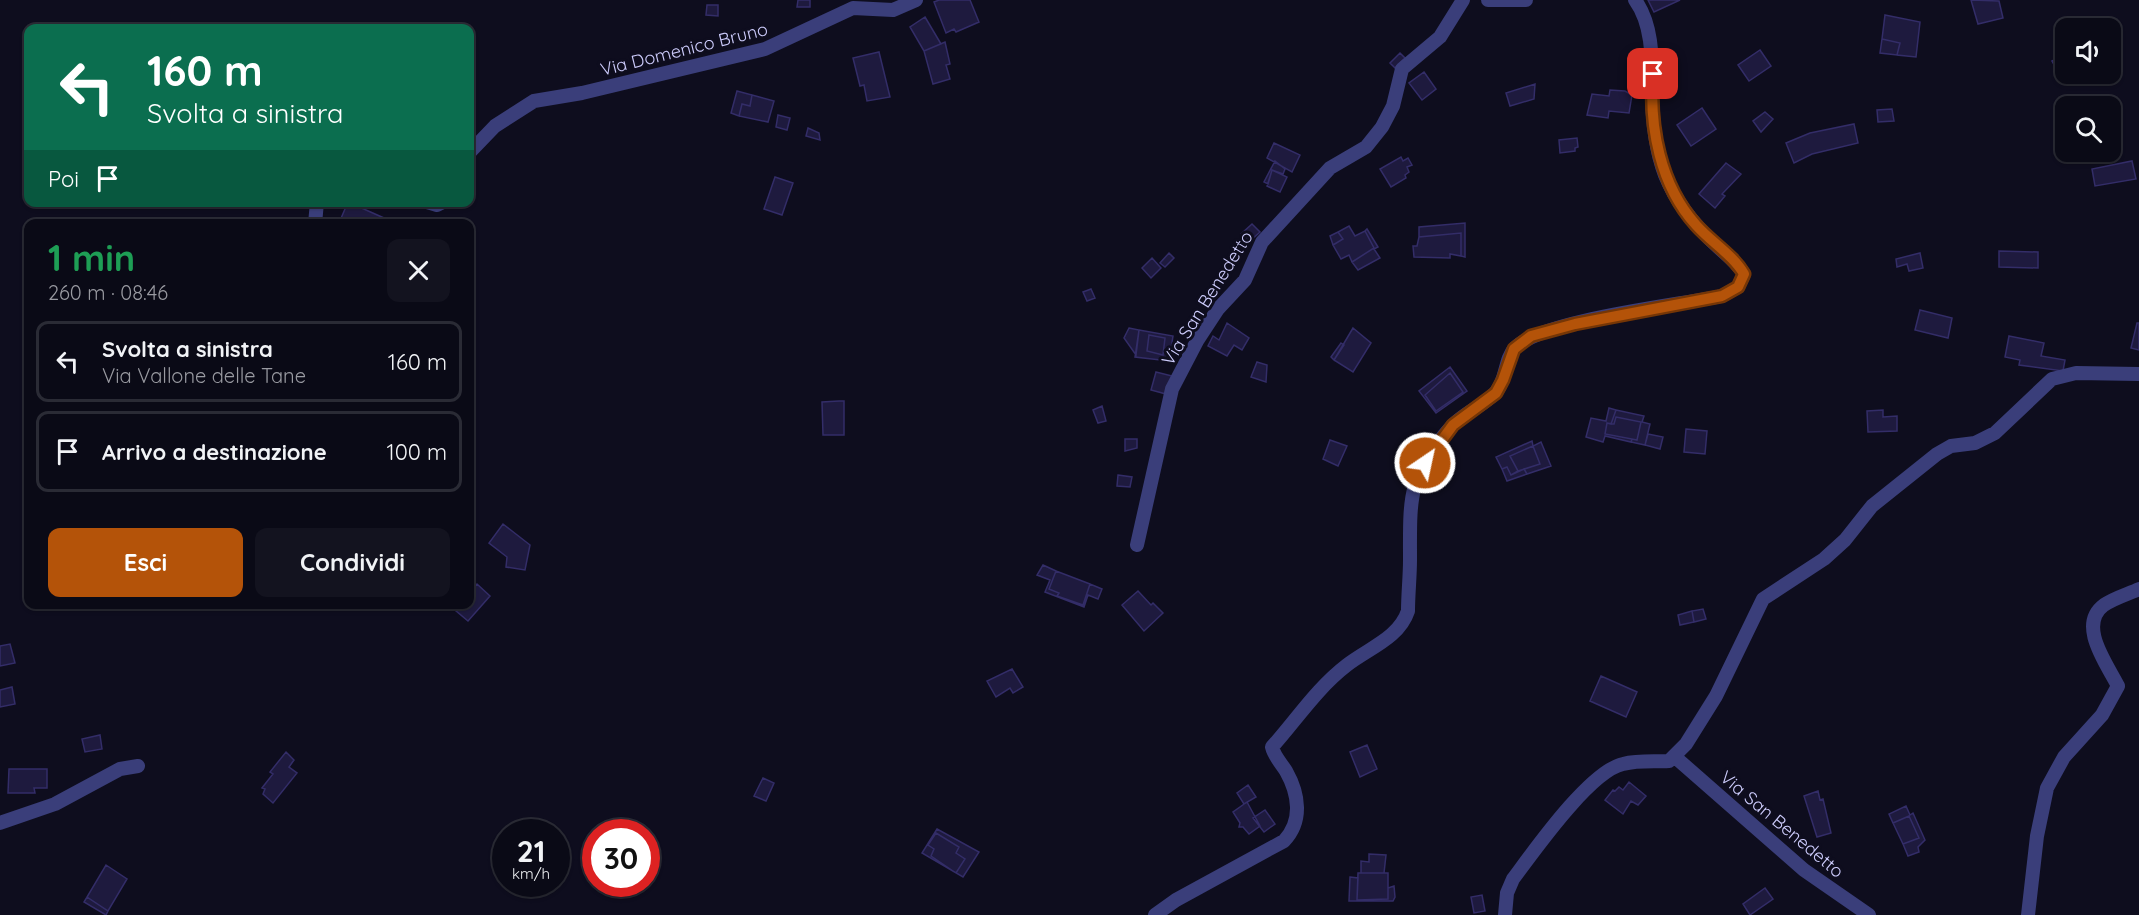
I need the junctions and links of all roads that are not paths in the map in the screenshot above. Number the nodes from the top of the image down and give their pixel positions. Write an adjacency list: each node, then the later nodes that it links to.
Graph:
1 (916, 0): 6 (street, Via Domenico Bruno)
2 (1463, 0): 8 (street, Via San Benedetto)
3 (1488, 0): 4 (street)
4 (1526, 0)
5 (1635, 0): 13 (street)
6 (474, 148)
7 (2139, 374): 10 (street)
8 (1137, 545)
9 (2139, 589): 16 (street)
10 (1675, 757): 14 (street); 15 (street, Via San Benedetto)
11 (138, 766): 12 (street)
12 (0, 823)
13 (1155, 915)
14 (1505, 915)
15 (1869, 915)
16 (2028, 915)

